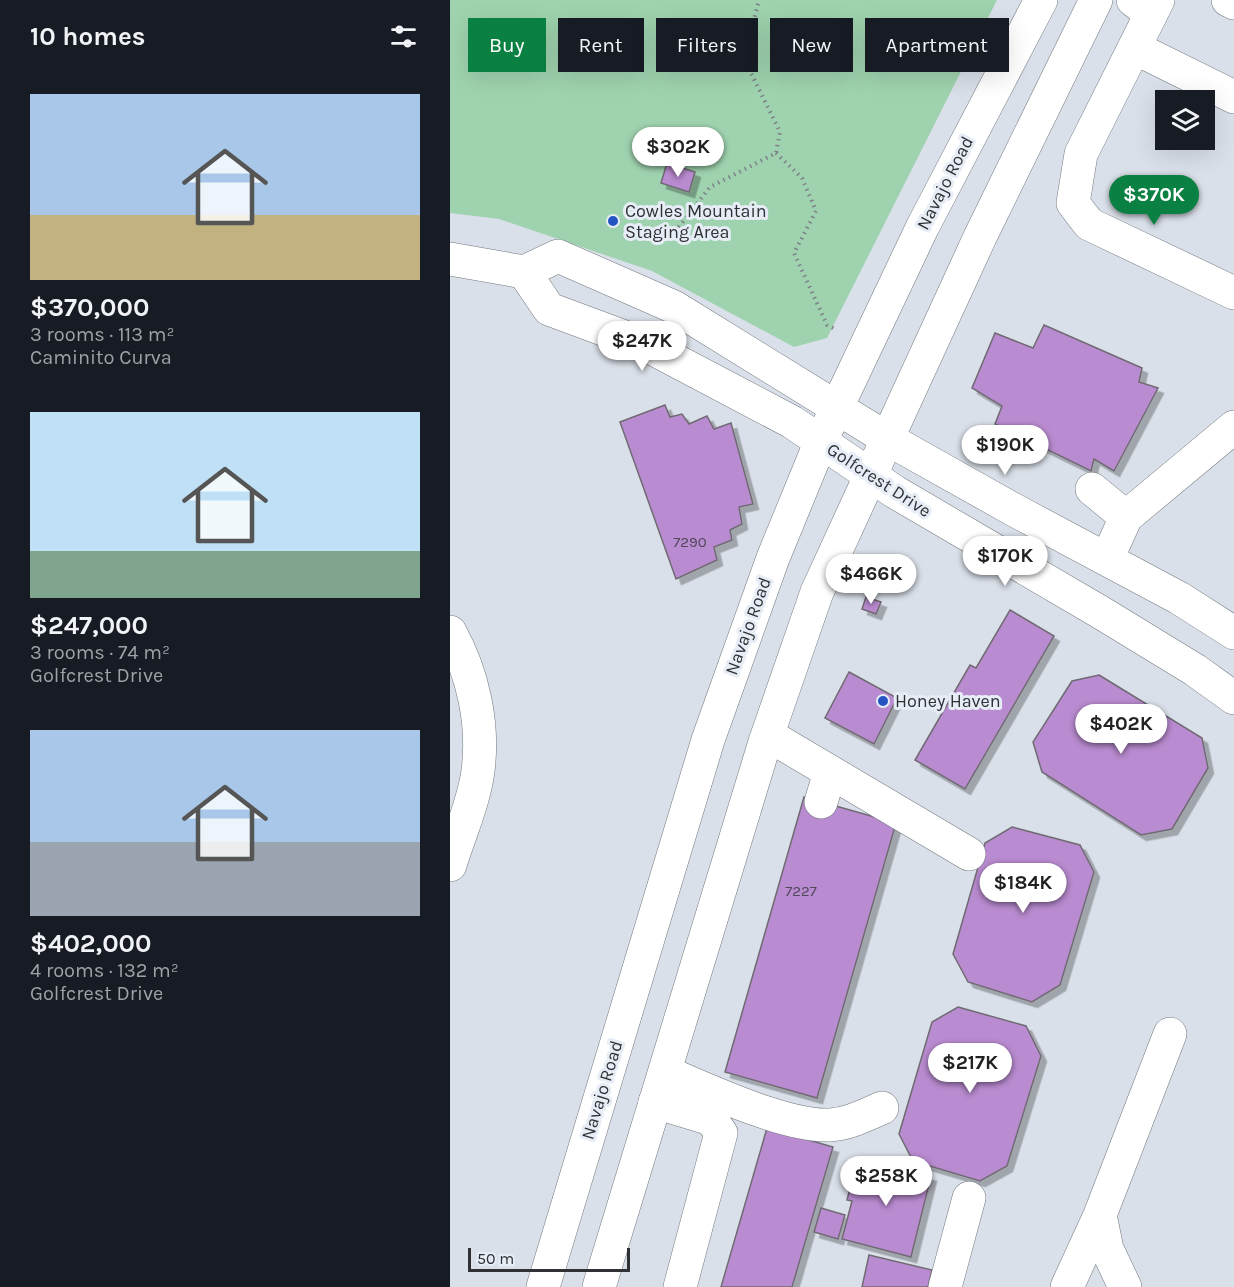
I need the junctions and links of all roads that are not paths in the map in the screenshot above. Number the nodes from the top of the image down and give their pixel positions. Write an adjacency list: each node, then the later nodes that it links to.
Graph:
1 (1096, 0): 13 (main road)
2 (1228, 0): 4 (main road)
3 (1041, 1): 11 (main road, Navajo Road)
4 (1234, 3)
5 (1148, 5): 6 (main road)
6 (1136, 48): 7 (main road); 10 (main road)
7 (1234, 97)
8 (450, 259): 9 (main road)
9 (524, 272): 11 (main road); 14 (main road, Golfcrest Drive)
10 (1234, 293)
11 (837, 407): 13 (main road); 14 (main road, Navajo Road)
12 (1234, 427): 17 (main road)
13 (886, 438): 15 (main road); 18 (main road)
14 (821, 441): 15 (main road, Golfcrest Drive); 30 (main road, Navajo Road)
15 (870, 474): 21 (main road, Golfcrest Drive); 22 (main road)
16 (1092, 489): 17 (main road)
17 (1126, 517): 18 (main road)
18 (1107, 559): 20 (main road)
19 (450, 632): 24 (main road)
20 (1234, 633)
21 (1234, 698)
22 (768, 735): 23 (main road); 26 (main road)
23 (969, 854)
24 (450, 865)
25 (1170, 1034): 29 (main road)
26 (660, 1087): 27 (main road); 31 (main road); 32 (main road)
27 (882, 1108)
28 (969, 1198): 33 (main road)
29 (1100, 1215): 34 (main road); 35 (main road)
30 (543, 1287)
31 (599, 1287)
32 (680, 1287)
33 (945, 1287)
34 (1067, 1287)
35 (1125, 1287)

